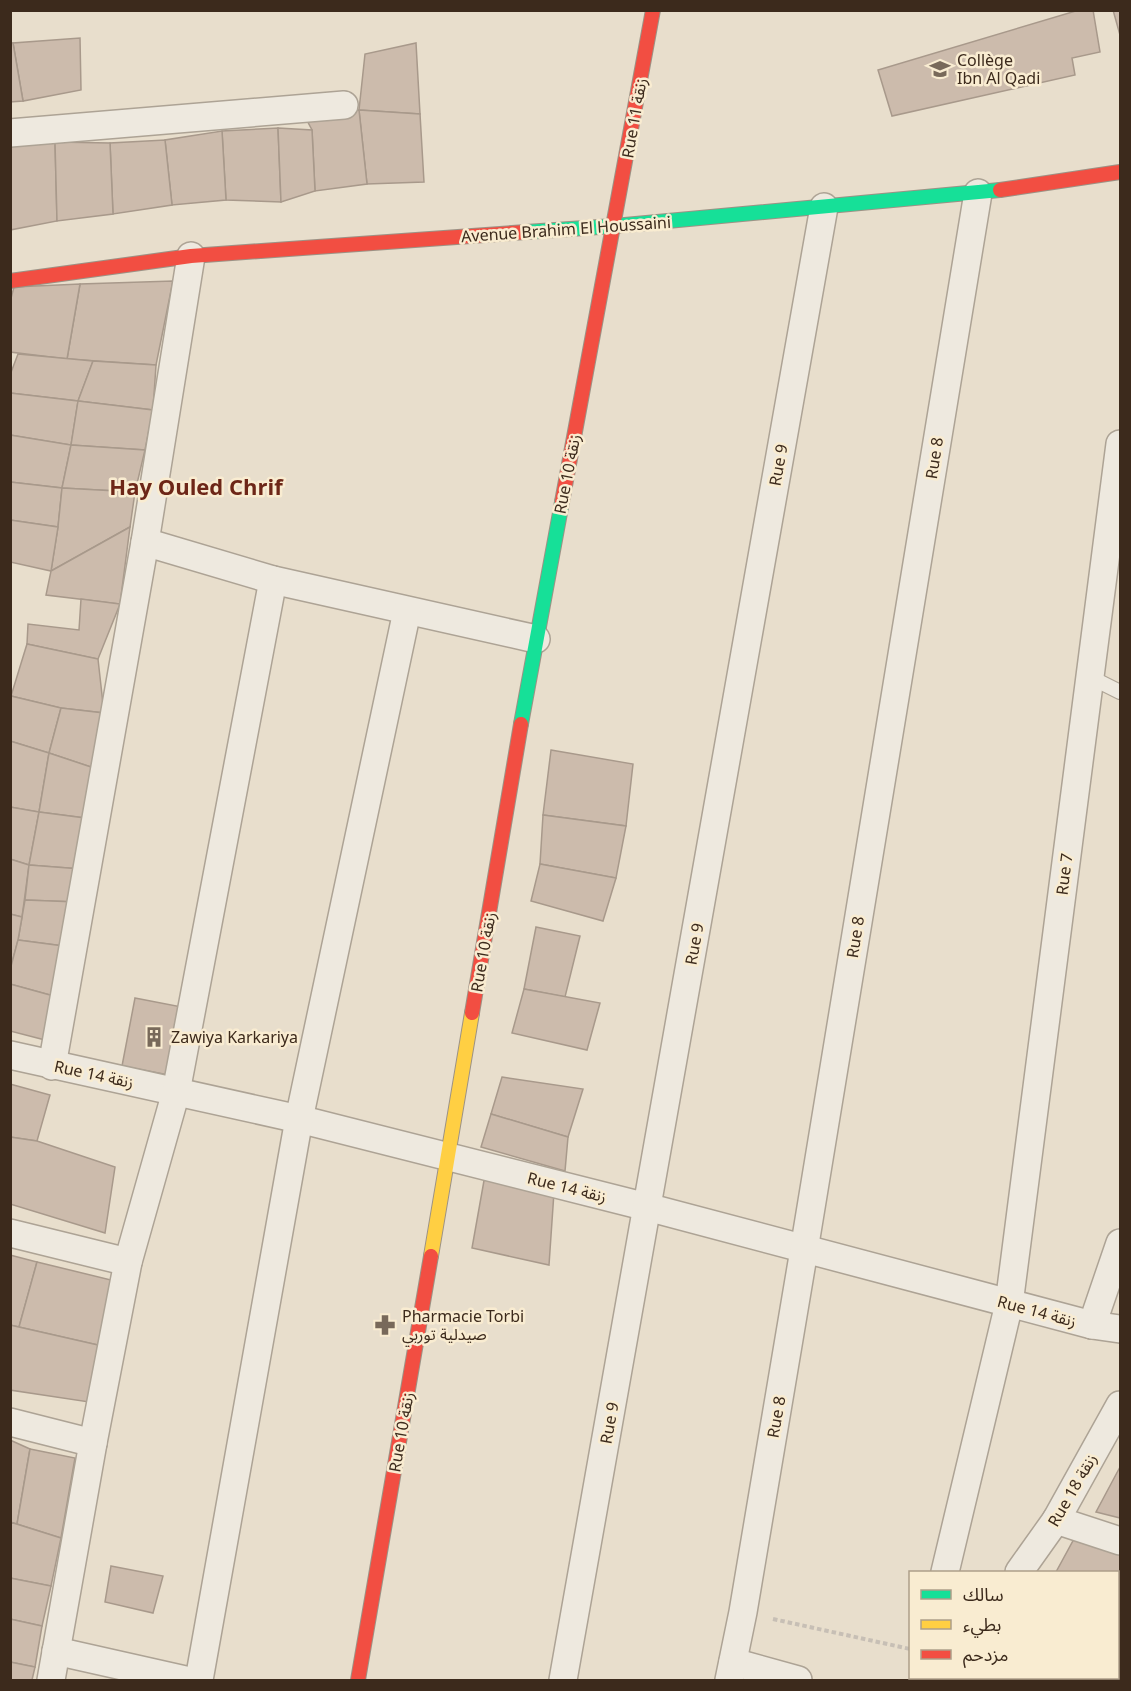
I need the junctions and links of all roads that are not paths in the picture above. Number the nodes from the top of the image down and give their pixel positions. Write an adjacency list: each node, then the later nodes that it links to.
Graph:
1 (653, 10): 7 (street, Rue 11 زنقة)
2 (344, 105): 3 (street)
3 (10, 133)
4 (1120, 172): 5 (street, Avenue Brahim El Houssaini)
5 (978, 193): 6 (street, Avenue Brahim El Houssaini); 25 (street, Rue 8)
6 (824, 207): 7 (street, Avenue Brahim El Houssaini); 22 (street, Rue 9)
7 (614, 226): 8 (street, Avenue Brahim El Houssaini); 14 (street, Rue 10 زنقة)
8 (191, 256): 9 (street, Avenue Brahim El Houssaini); 11 (street)
9 (10, 281)
10 (1120, 444): 15 (street, Rue 7)
11 (145, 542): 12 (street); 18 (street)
12 (273, 580): 13 (street); 19 (street)
13 (407, 611): 14 (street); 20 (street)
14 (536, 639): 21 (street, Rue 10 زنقة)
15 (1090, 677): 16 (lane); 27 (street, Rue 7)
16 (1120, 692)
17 (10, 1055): 18 (street, Rue 14 زنقة)
18 (52, 1066): 19 (street, Rue 14 زنقة)
19 (176, 1092): 20 (street, Rue 14 زنقة); 26 (street)
20 (298, 1119): 21 (street, Rue 14 زنقة); 41 (street)
21 (448, 1158): 22 (street, Rue 14 زنقة); 42 (street, Rue 10 زنقة)
22 (647, 1207): 25 (street, Rue 14 زنقة); 43 (street, Rue 9)
23 (10, 1233): 26 (street)
24 (1120, 1243): 28 (street)
25 (804, 1250): 27 (street, Rue 14 زنقة); 38 (street, Rue 8)
26 (128, 1262): 32 (street)
27 (1009, 1304): 28 (street, Rue 14 زنقة); 35 (street, Rue 7)
28 (1092, 1325): 29 (street, Rue 14 زنقة)
29 (1120, 1329)
30 (1120, 1405): 33 (street, Rue 18 زنقة)
31 (10, 1422): 32 (street)
32 (93, 1443): 37 (street)
33 (1056, 1520): 34 (street); 36 (street, Rue 18 زنقة)
34 (1120, 1541)
35 (945, 1571)
36 (1020, 1571)
37 (56, 1652): 39 (street); 40 (street)
38 (731, 1671): 44 (street)
39 (51, 1680)
40 (186, 1680)
41 (199, 1680)
42 (358, 1680)
43 (563, 1680)
44 (798, 1680)

